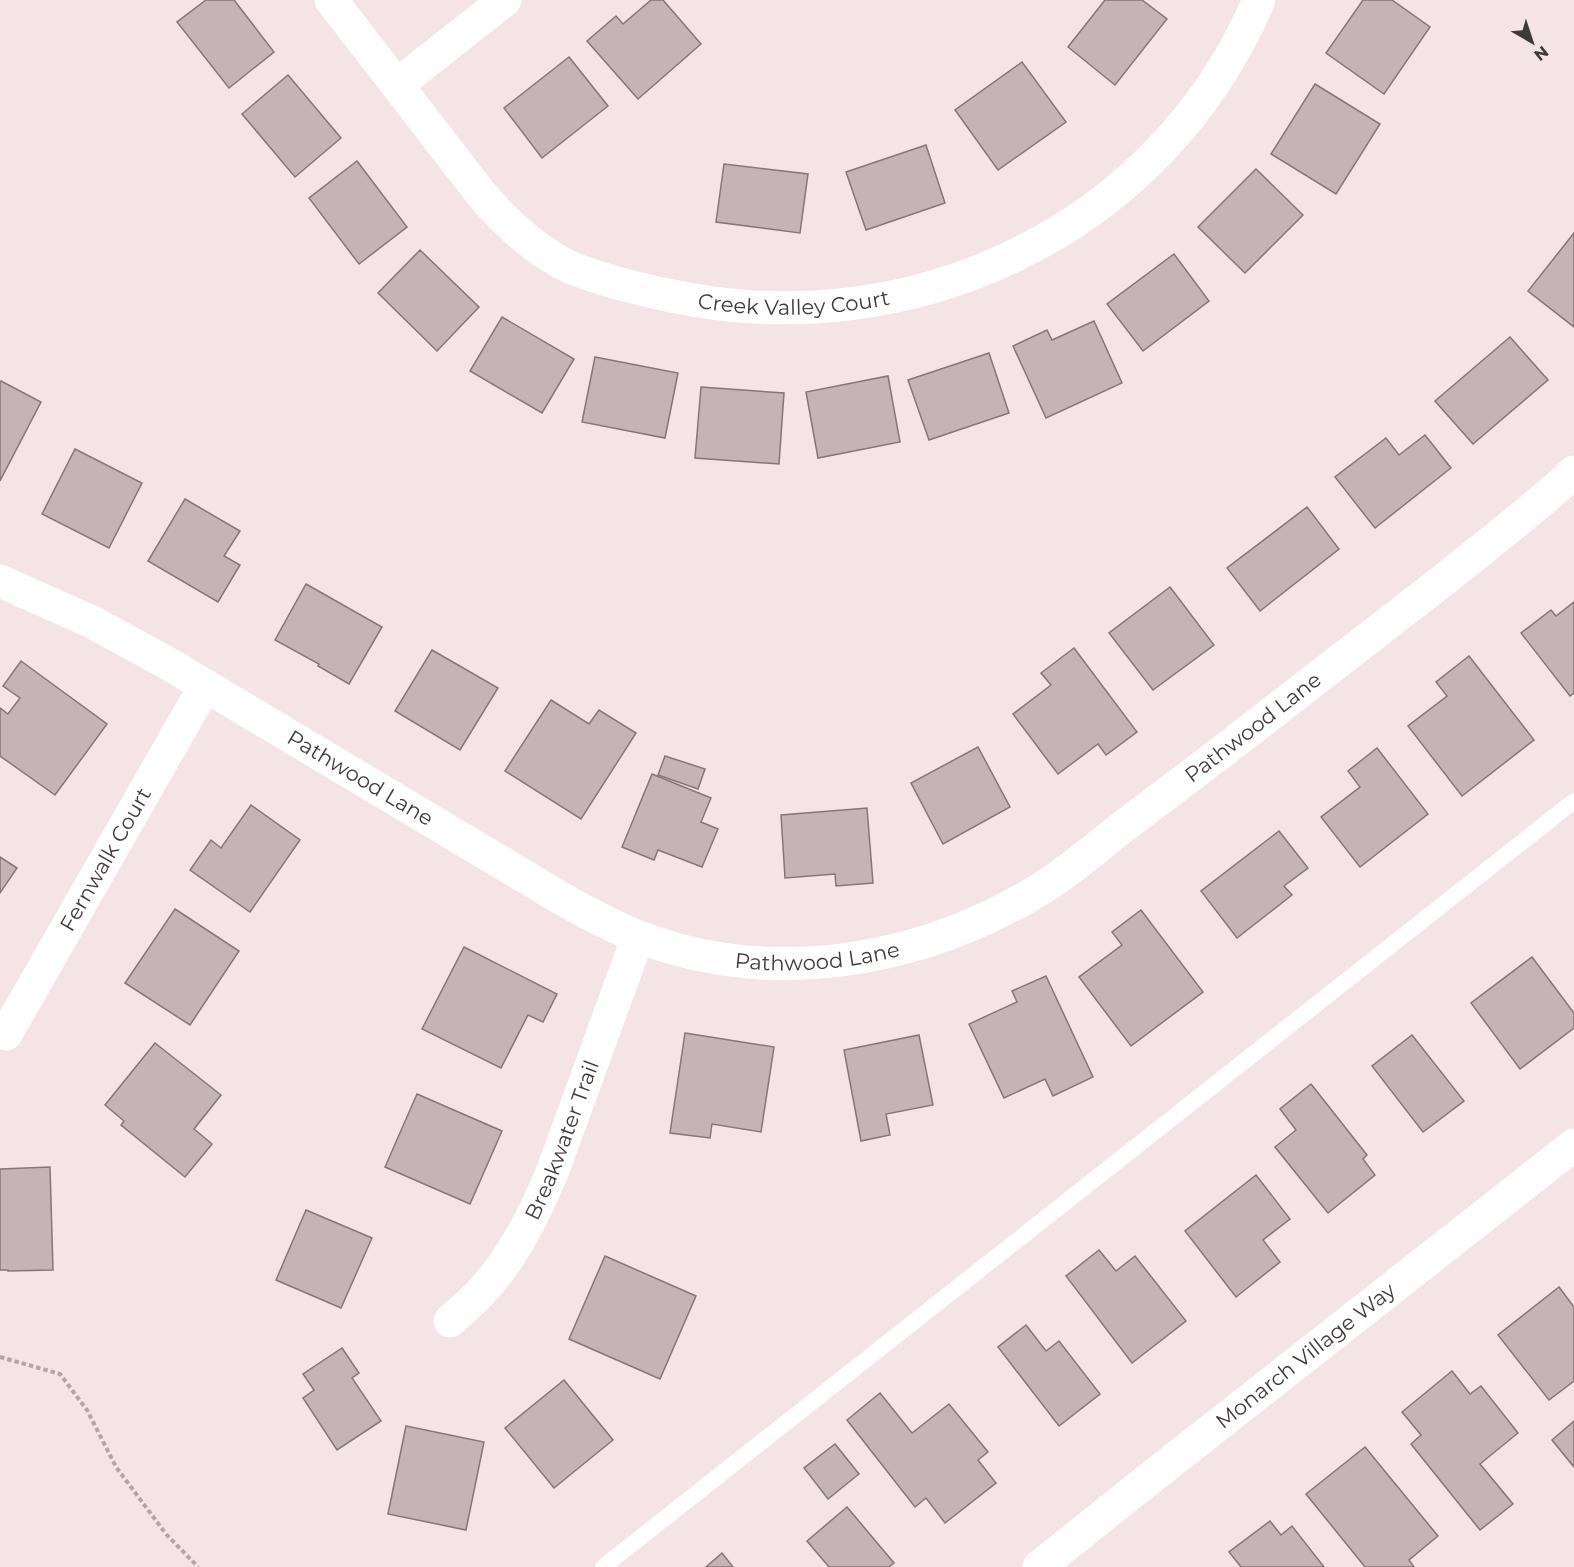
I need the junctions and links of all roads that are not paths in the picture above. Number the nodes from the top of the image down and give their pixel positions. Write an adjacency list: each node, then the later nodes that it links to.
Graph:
1 (331, 0): 4 (street, Creek Valley Court)
2 (505, 0): 4 (street)
3 (1259, 0): 4 (street, Creek Valley Court)
4 (397, 85)
5 (1574, 472): 9 (street, Pathwood Lane)
6 (0, 581): 7 (street, Pathwood Lane)
7 (205, 686): 9 (street, Pathwood Lane); 10 (street, Fernwalk Court)
8 (1574, 801): 13 (lane)
9 (638, 937): 12 (street, Breakwater Trail)
10 (6, 1034)
11 (1574, 1145): 14 (street, Monarch Village Way)
12 (450, 1321)
13 (603, 1567)
14 (1039, 1567)

